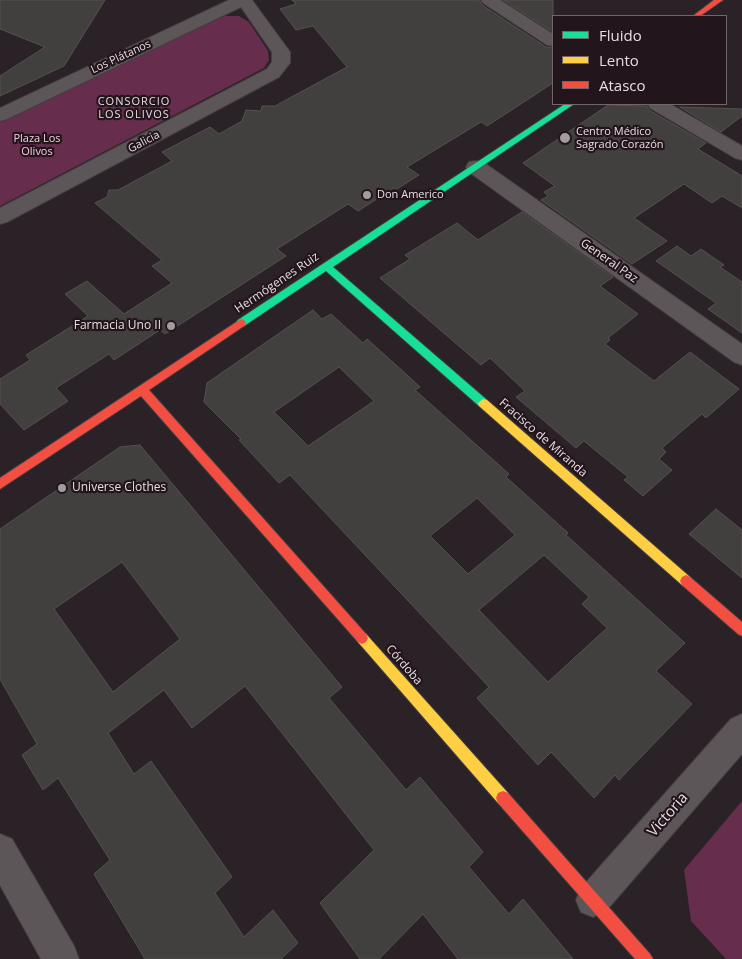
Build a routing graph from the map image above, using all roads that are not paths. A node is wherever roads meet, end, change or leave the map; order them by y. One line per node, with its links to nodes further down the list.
1 (243, 0): 8 (street, Los Plátanos); 11 (street, Galicia)
2 (489, 0): 5 (street)
3 (719, 0): 4 (street)
4 (697, 15)
5 (552, 40)
6 (569, 105): 10 (street, Hermógenes Ruiz)
7 (659, 105): 9 (street)
8 (0, 115)
9 (742, 153)
10 (476, 167): 12 (street, Hermógenes Ruiz); 13 (street, General Paz)
11 (0, 218)
12 (326, 266): 14 (street, Hermógenes Ruiz); 16 (street, Fracisco de Miranda)
13 (742, 356)
14 (142, 390): 15 (street, Hermógenes Ruiz); 19 (street, Córdoba)
15 (0, 484)
16 (742, 630)
17 (742, 730): 19 (street, Victoria)
18 (0, 851): 20 (street)
19 (593, 900): 21 (street, Córdoba)
20 (60, 959)
21 (645, 959)

